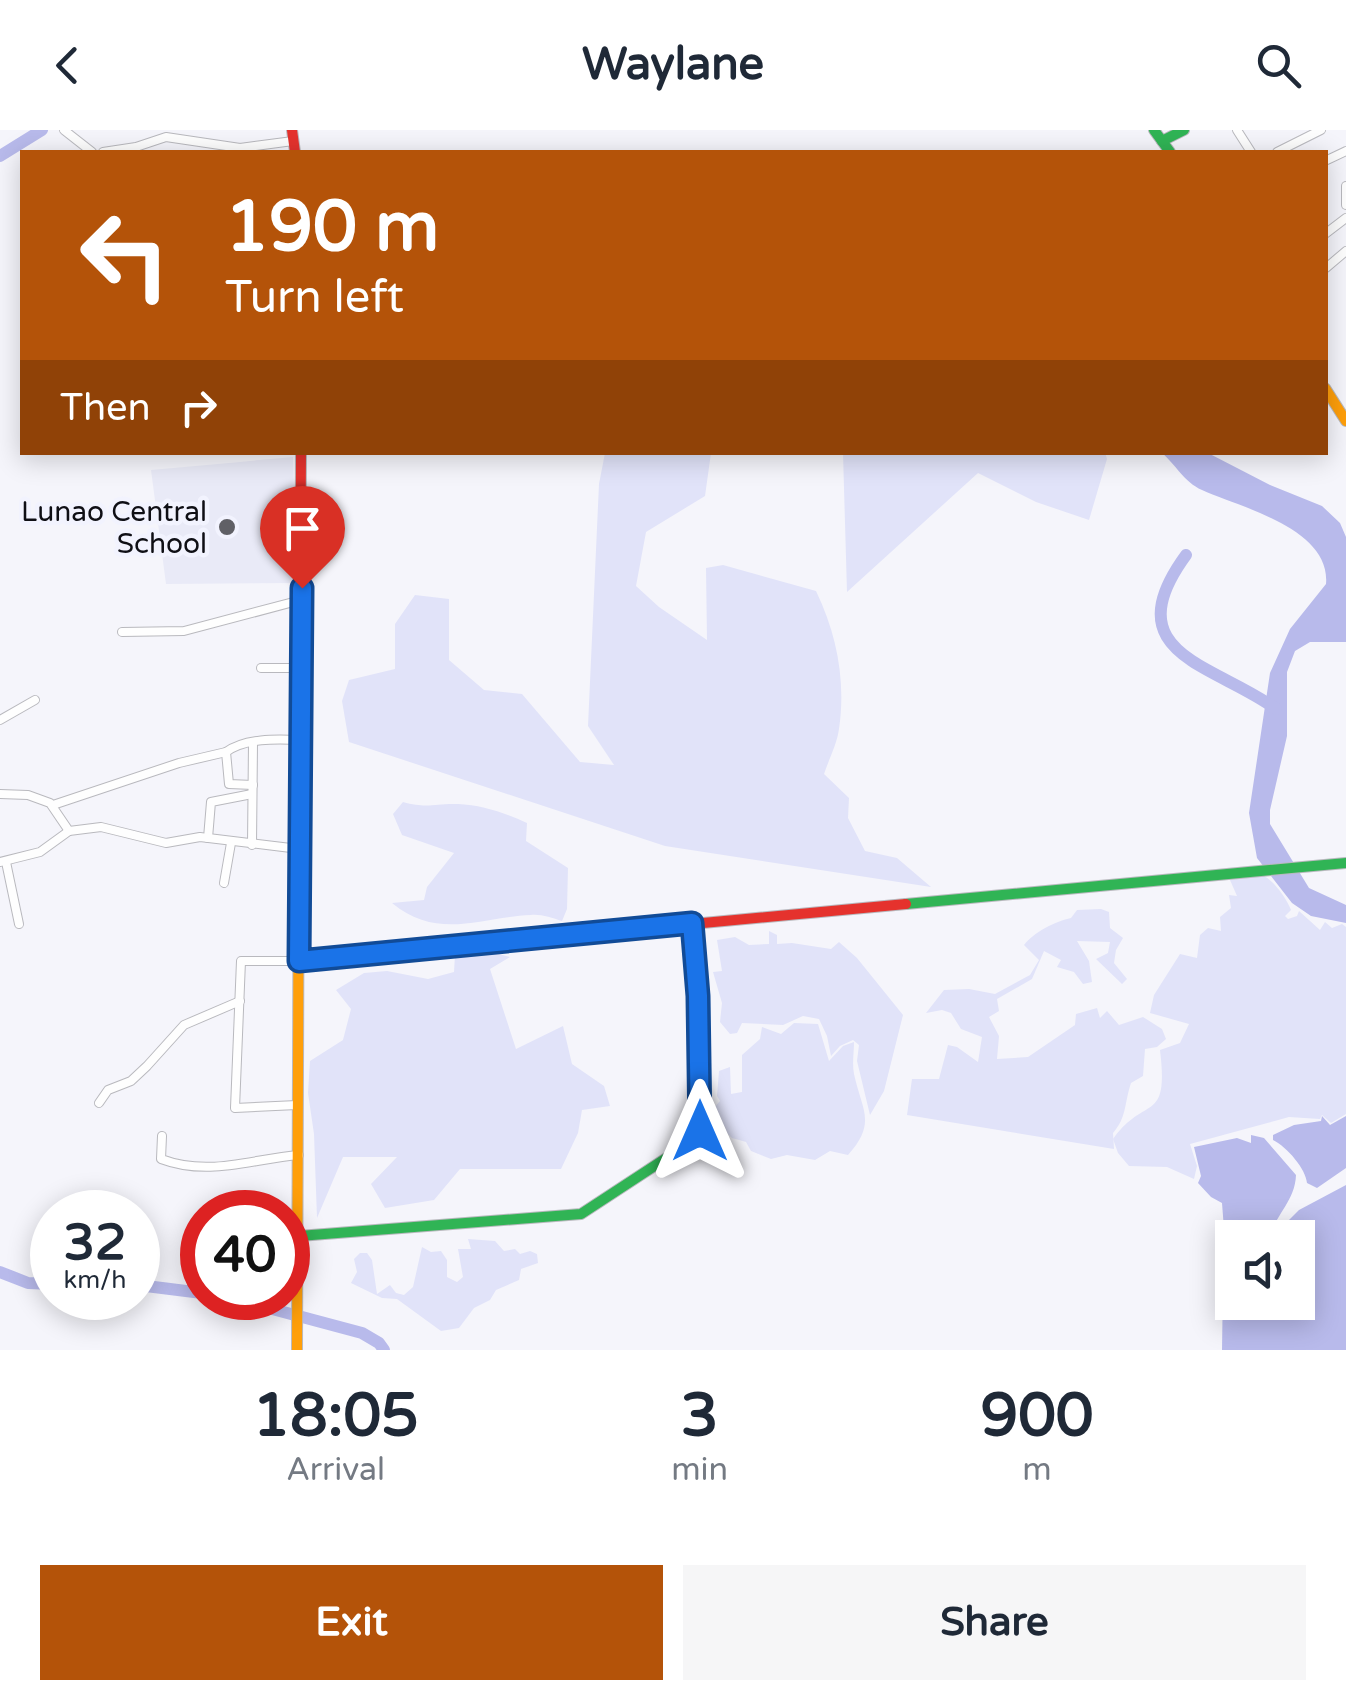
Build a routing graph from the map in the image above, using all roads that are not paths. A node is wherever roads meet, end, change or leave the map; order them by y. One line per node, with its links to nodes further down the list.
1 (64, 130): 9 (street)
2 (1154, 130): 8 (main road)
3 (1184, 130): 8 (main road)
4 (1254, 130): 6 (street)
5 (1322, 130): 12 (street)
6 (1239, 133)
7 (294, 141): 10 (street)
8 (1162, 141): 11 (main road)
9 (89, 150)
10 (116, 150)
11 (1169, 150)
12 (1282, 150)
13 (1346, 186): 14 (street)
14 (1346, 205)
15 (1346, 218): 16 (street)
16 (1328, 232)
17 (1328, 393): 18 (main road)
18 (1346, 421)
19 (300, 455): 20 (main road)
20 (302, 600): 21 (street); 23 (main road)
21 (122, 632)
22 (262, 668): 23 (street)
23 (301, 668): 26 (main road)
24 (35, 700): 25 (street)
25 (0, 720)
26 (299, 740): 27 (street); 36 (main road)
27 (253, 743): 28 (street); 29 (street)
28 (226, 752): 29 (street); 31 (street)
29 (252, 790): 33 (street); 35 (street)
30 (0, 794): 31 (street)
31 (53, 805): 32 (street)
32 (69, 830): 33 (street); 37 (street)
33 (208, 838): 34 (street)
34 (230, 842): 35 (street); 39 (street)
35 (252, 846): 36 (street)
36 (299, 849): 42 (main road)
37 (3, 862): 41 (street)
38 (1346, 863): 40 (main road)
39 (224, 882)
40 (692, 923): 42 (main road); 49 (main road)
41 (19, 924)
42 (299, 961): 43 (street); 45 (main road)
43 (240, 1000): 44 (street); 45 (street)
44 (99, 1103)
45 (300, 1104): 47 (main road)
46 (162, 1136): 47 (street)
47 (300, 1154): 48 (main road)
48 (300, 1190)
49 (310, 1235)
50 (299, 1320): 51 (main road)
51 (298, 1350)

